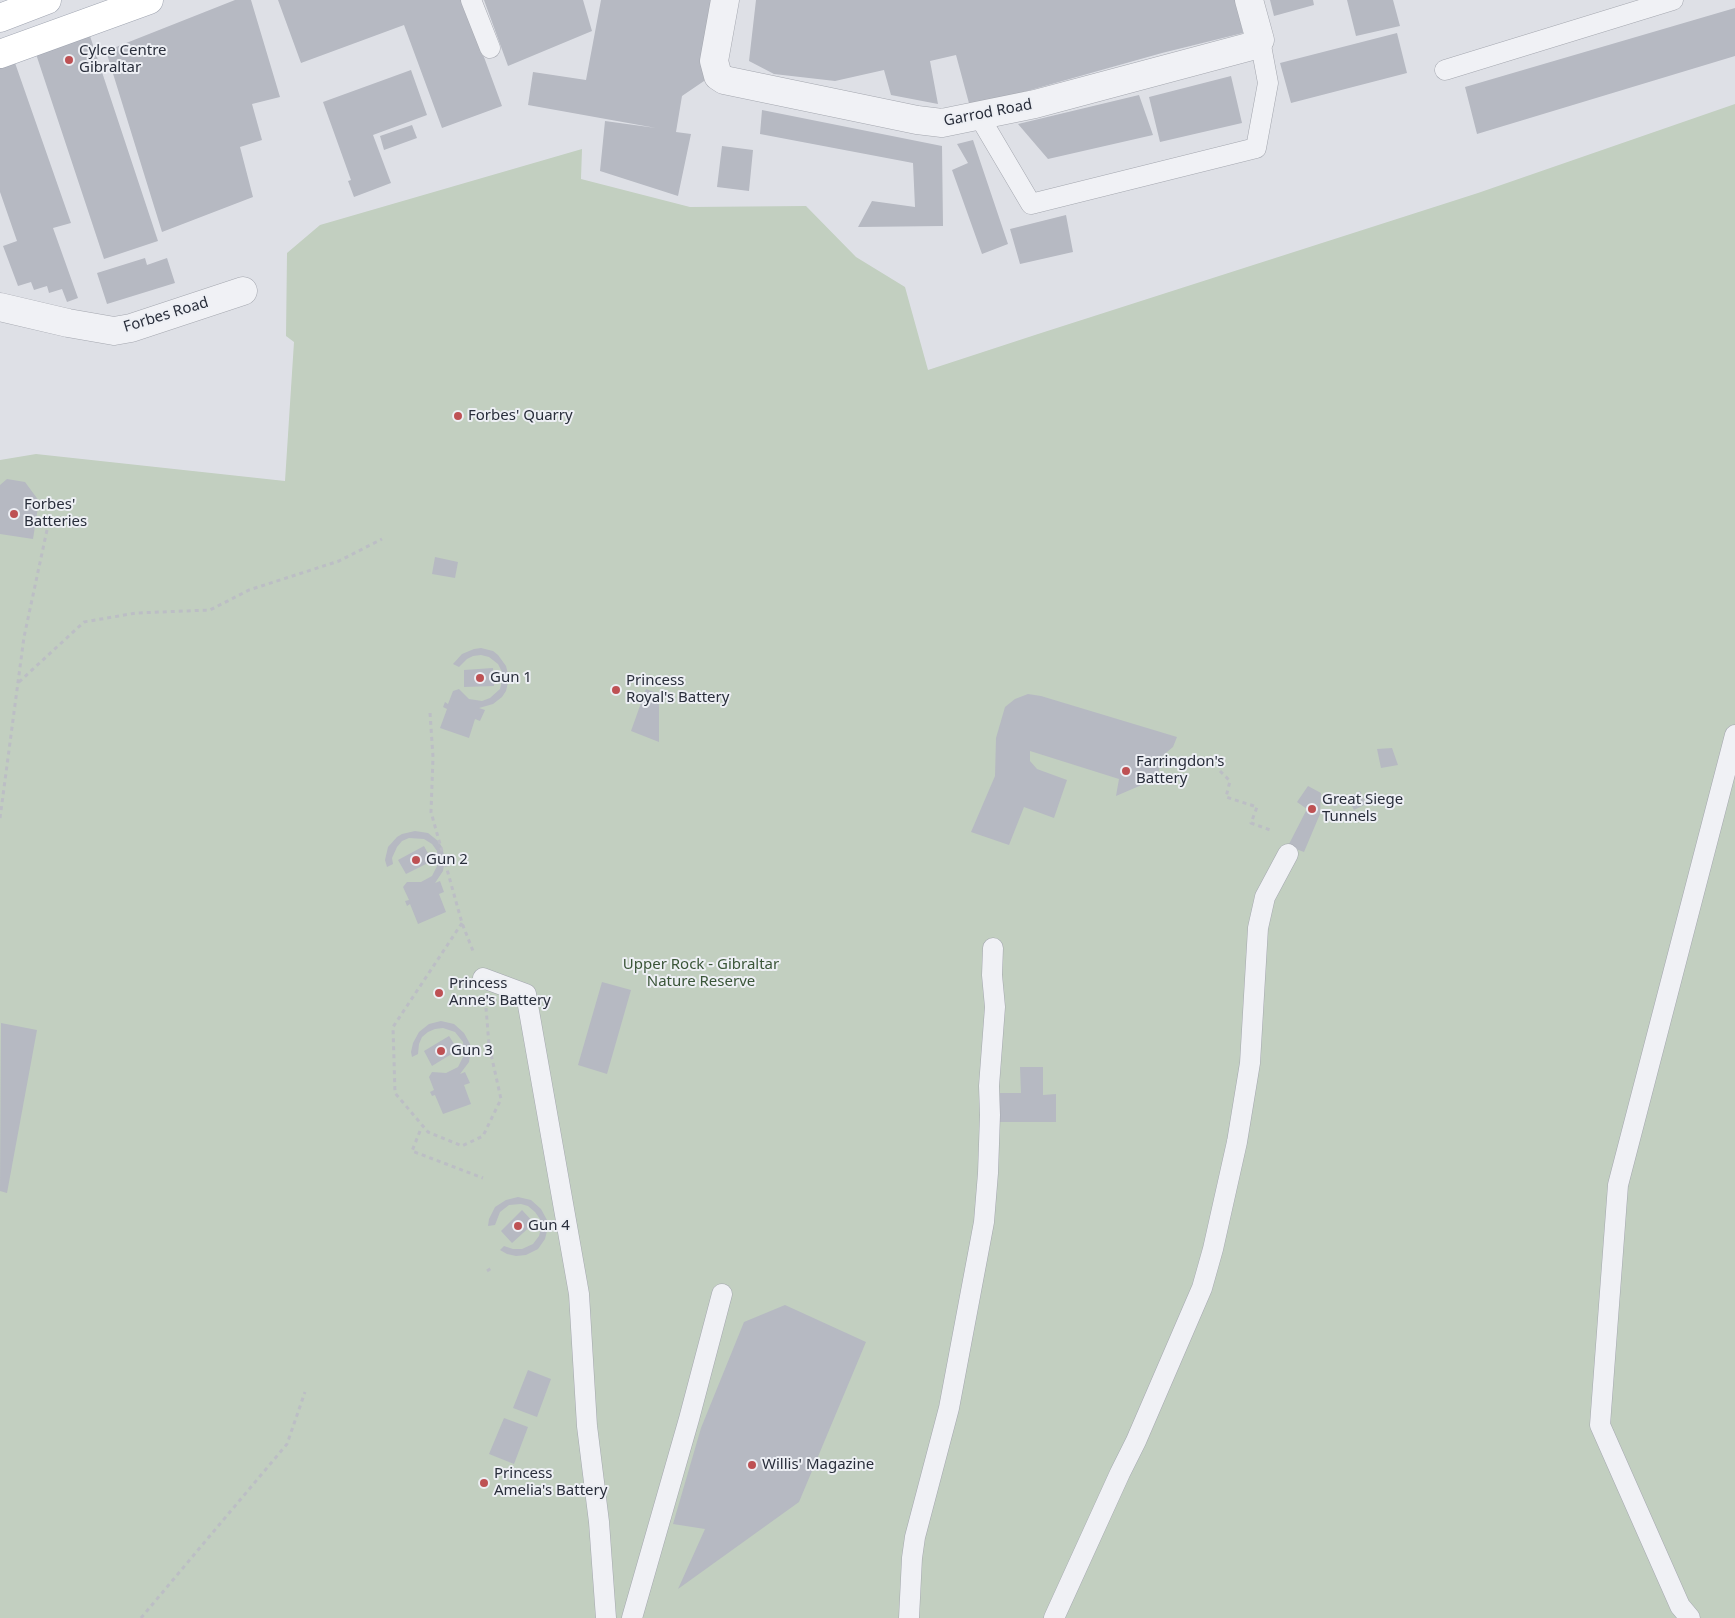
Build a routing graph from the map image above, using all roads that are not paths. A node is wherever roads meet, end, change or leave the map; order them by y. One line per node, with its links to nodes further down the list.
1 (48, 0): 7 (main road)
2 (149, 0): 10 (main road)
3 (471, 0): 9 (lane)
4 (725, 0): 12 (street, Garrod Road)
5 (1249, 0): 8 (street)
6 (1673, 0): 11 (lane)
7 (0, 18)
8 (1260, 40): 12 (street, Garrod Road); 12 (lane)
9 (490, 48)
10 (0, 54)
11 (1445, 70)
12 (978, 116)
13 (243, 291): 14 (street, Forbes Road)
14 (0, 307)
15 (1735, 735): 24 (lane)
16 (1288, 854): 23 (lane)
17 (993, 948): 22 (lane)
18 (483, 978): 20 (lane)
19 (722, 1294): 21 (lane)
20 (606, 1618)
21 (632, 1618)
22 (909, 1618)
23 (1054, 1618)
24 (1690, 1618)

